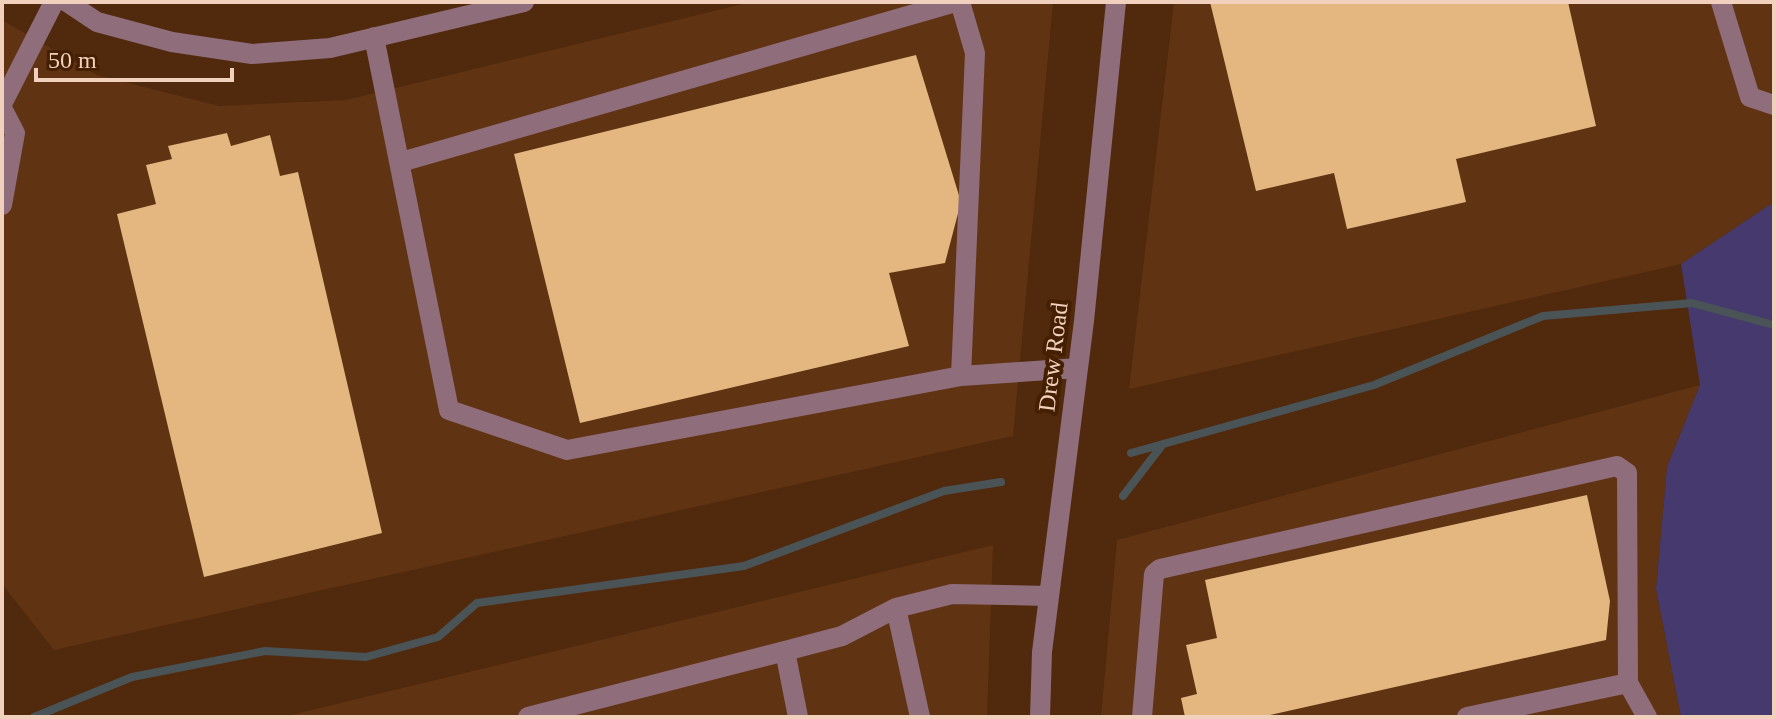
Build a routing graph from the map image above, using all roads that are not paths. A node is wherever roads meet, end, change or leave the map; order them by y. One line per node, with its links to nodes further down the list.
1 (54, 2): 9 (street)
2 (67, 2): 7 (street)
3 (524, 2): 7 (street)
4 (958, 2): 10 (street); 13 (street)
5 (1116, 2): 12 (street, Drew Road)
6 (1721, 2): 8 (street)
7 (374, 37): 10 (street)
8 (1774, 105)
9 (2, 106): 11 (street)
10 (401, 162): 13 (street)
11 (2, 205)
12 (1078, 368): 13 (street); 14 (street, Drew Road)
13 (961, 376)
14 (1049, 596): 15 (street); 21 (street, Drew Road)
15 (896, 608): 16 (street); 20 (street)
16 (785, 651): 18 (street); 19 (street)
17 (1628, 683): 22 (street); 23 (street); 24 (street)
18 (528, 717)
19 (798, 717)
20 (920, 717)
21 (1040, 717)
22 (1142, 717)
23 (1467, 717)
24 (1647, 717)

